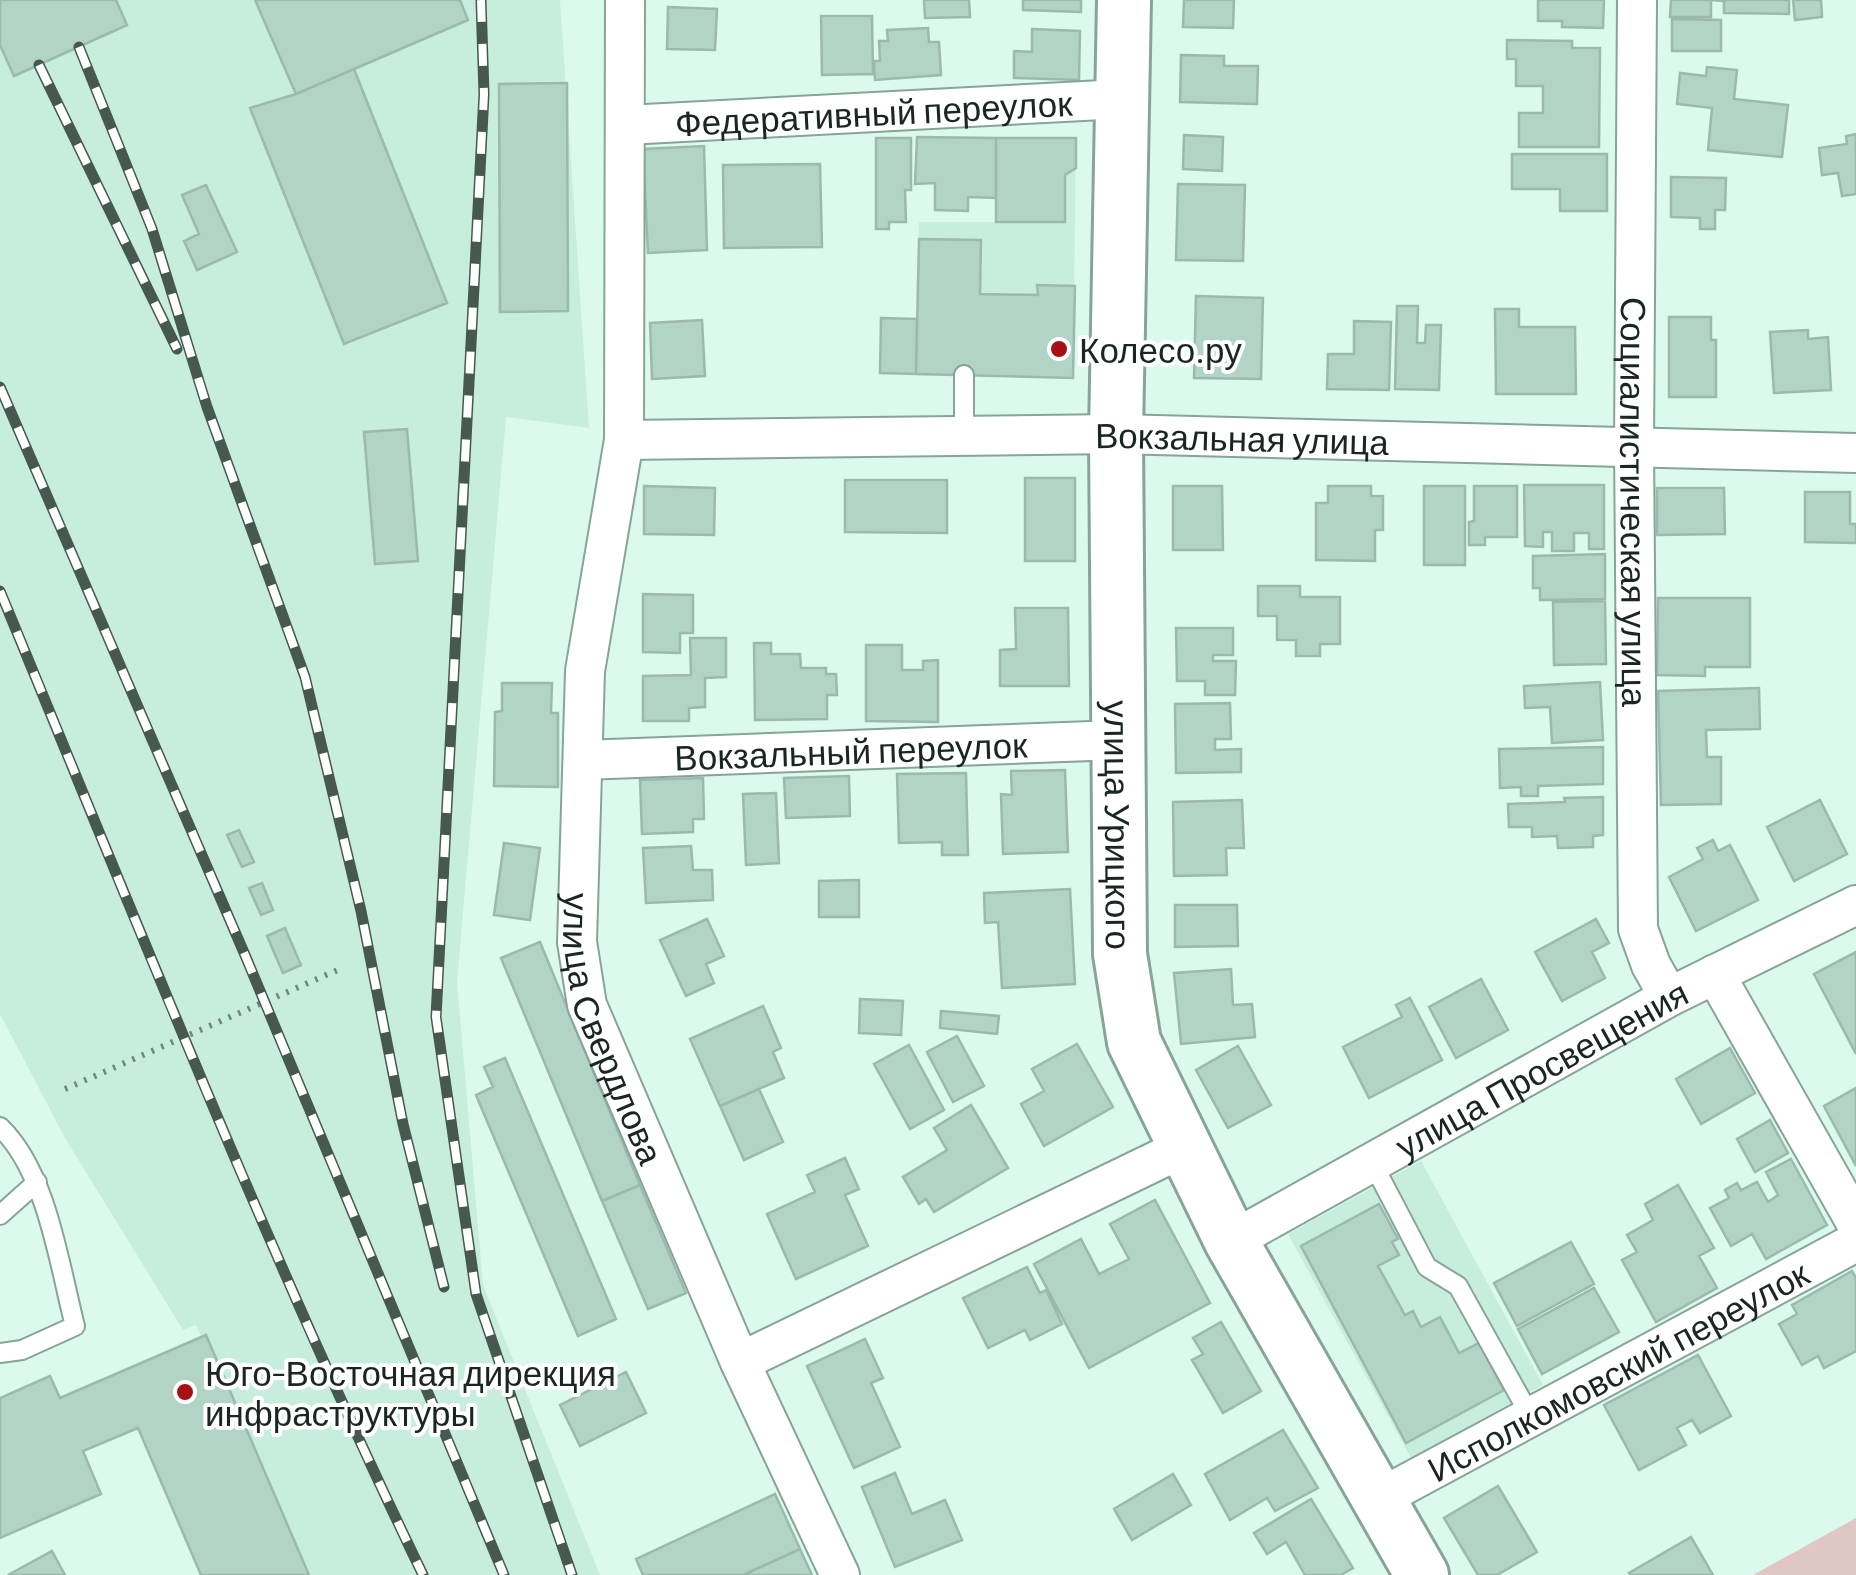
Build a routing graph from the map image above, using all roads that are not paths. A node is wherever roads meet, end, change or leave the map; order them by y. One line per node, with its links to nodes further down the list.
1 (624, 0): 5 (street, улица Свердлова)
2 (1124, 0): 4 (main road, улица Урицкого)
3 (1638, 0): 10 (street, Социалистическая улица)
4 (1122, 100): 5 (street, Федеративный переулок); 7 (main road, улица Урицкого)
5 (626, 126): 9 (street, улица Свердлова)
6 (964, 375): 8 (lane)
7 (1116, 434): 8 (street, Вокзальная улица); 10 (street, Вокзальная улица); 12 (main road, улица Урицкого)
8 (964, 438): 9 (street, Вокзальная улица)
9 (624, 440): 13 (street, улица Свердлова)
10 (1634, 446): 11 (street, Вокзальная улица); 16 (street, Социалистическая улица)
11 (1856, 452)
12 (1120, 740): 13 (street, Вокзальный переулок); 18 (main road, улица Урицкого)
13 (583, 760): 26 (street, улица Свердлова)
14 (1856, 905): 15 (street, улица Просвещения)
15 (1714, 974): 16 (street, улица Просвещения); 22 (street)
16 (1670, 997): 19 (street, улица Просвещения)
17 (0, 1127): 20 (lane)
18 (1183, 1148): 23 (main road, улица Урицкого); 26 (street)
19 (1372, 1162): 23 (street, улица Просвещения); 27 (lane)
20 (37, 1182): 21 (lane); 25 (lane)
21 (0, 1216)
22 (1856, 1223)
23 (1230, 1241): 28 (main road, улица Урицкого)
24 (1856, 1242): 27 (street, Исполкомовский переулок)
25 (0, 1354)
26 (740, 1362): 29 (street, улица Свердлова)
27 (1530, 1417): 28 (street, Исполкомовский переулок)
28 (1378, 1499): 30 (main road, улица Урицкого)
29 (840, 1575)
30 (1422, 1575)

